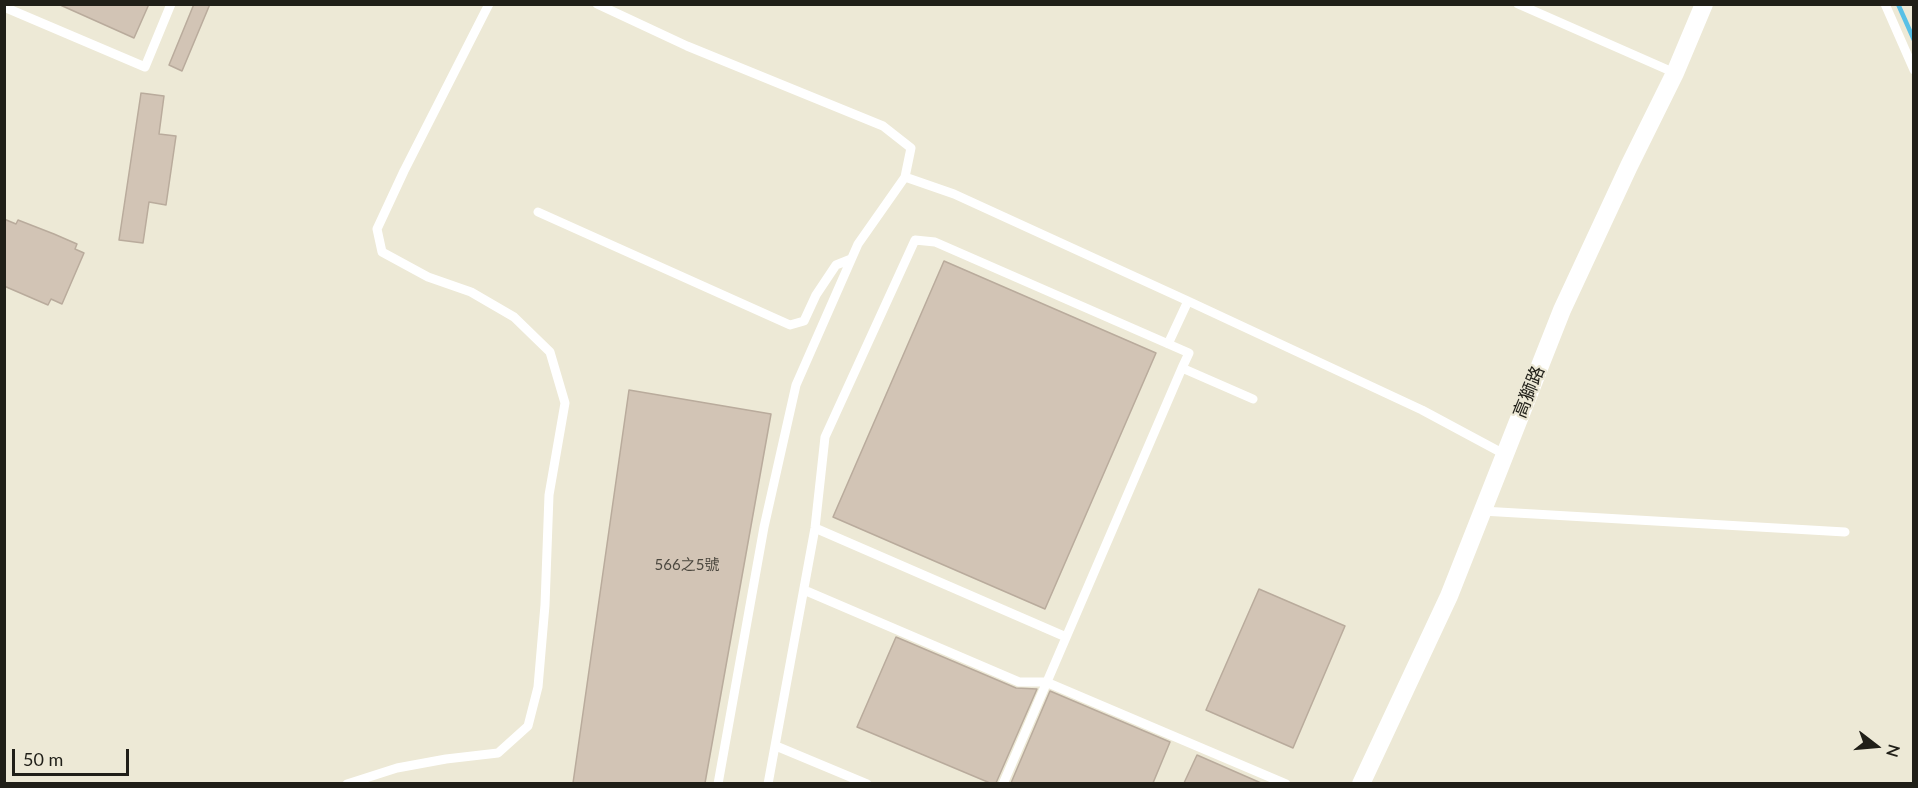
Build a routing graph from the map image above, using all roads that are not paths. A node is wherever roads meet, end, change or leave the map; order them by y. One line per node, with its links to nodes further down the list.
1 (171, 4): 7 (lane)
2 (489, 4): 25 (lane)
3 (597, 4): 10 (lane)
4 (1518, 4): 9 (lane)
5 (1704, 4): 9 (street, 高獅路)
6 (1885, 4): 8 (lane)
7 (4, 7)
8 (1914, 70)
9 (1675, 73): 17 (street, 高獅路)
10 (905, 177): 12 (lane); 13 (lane)
11 (538, 212): 12 (lane)
12 (851, 259): 26 (lane)
13 (1188, 301): 14 (lane); 17 (lane)
14 (1168, 344): 15 (lane); 19 (lane)
15 (1182, 368): 16 (lane); 22 (lane)
16 (1253, 399)
17 (1504, 454): 18 (street, 高獅路)
18 (1482, 511): 20 (lane); 31 (street, 高獅路)
19 (815, 528): 21 (lane); 22 (lane)
20 (1845, 532)
21 (804, 590): 23 (lane); 24 (lane)
22 (1066, 637): 23 (lane)
23 (1046, 682): 29 (lane); 30 (lane)
24 (776, 746): 27 (lane); 28 (lane)
25 (347, 783)
26 (718, 783)
27 (768, 783)
28 (867, 783)
29 (1003, 783)
30 (1286, 783)
31 (1361, 783)

